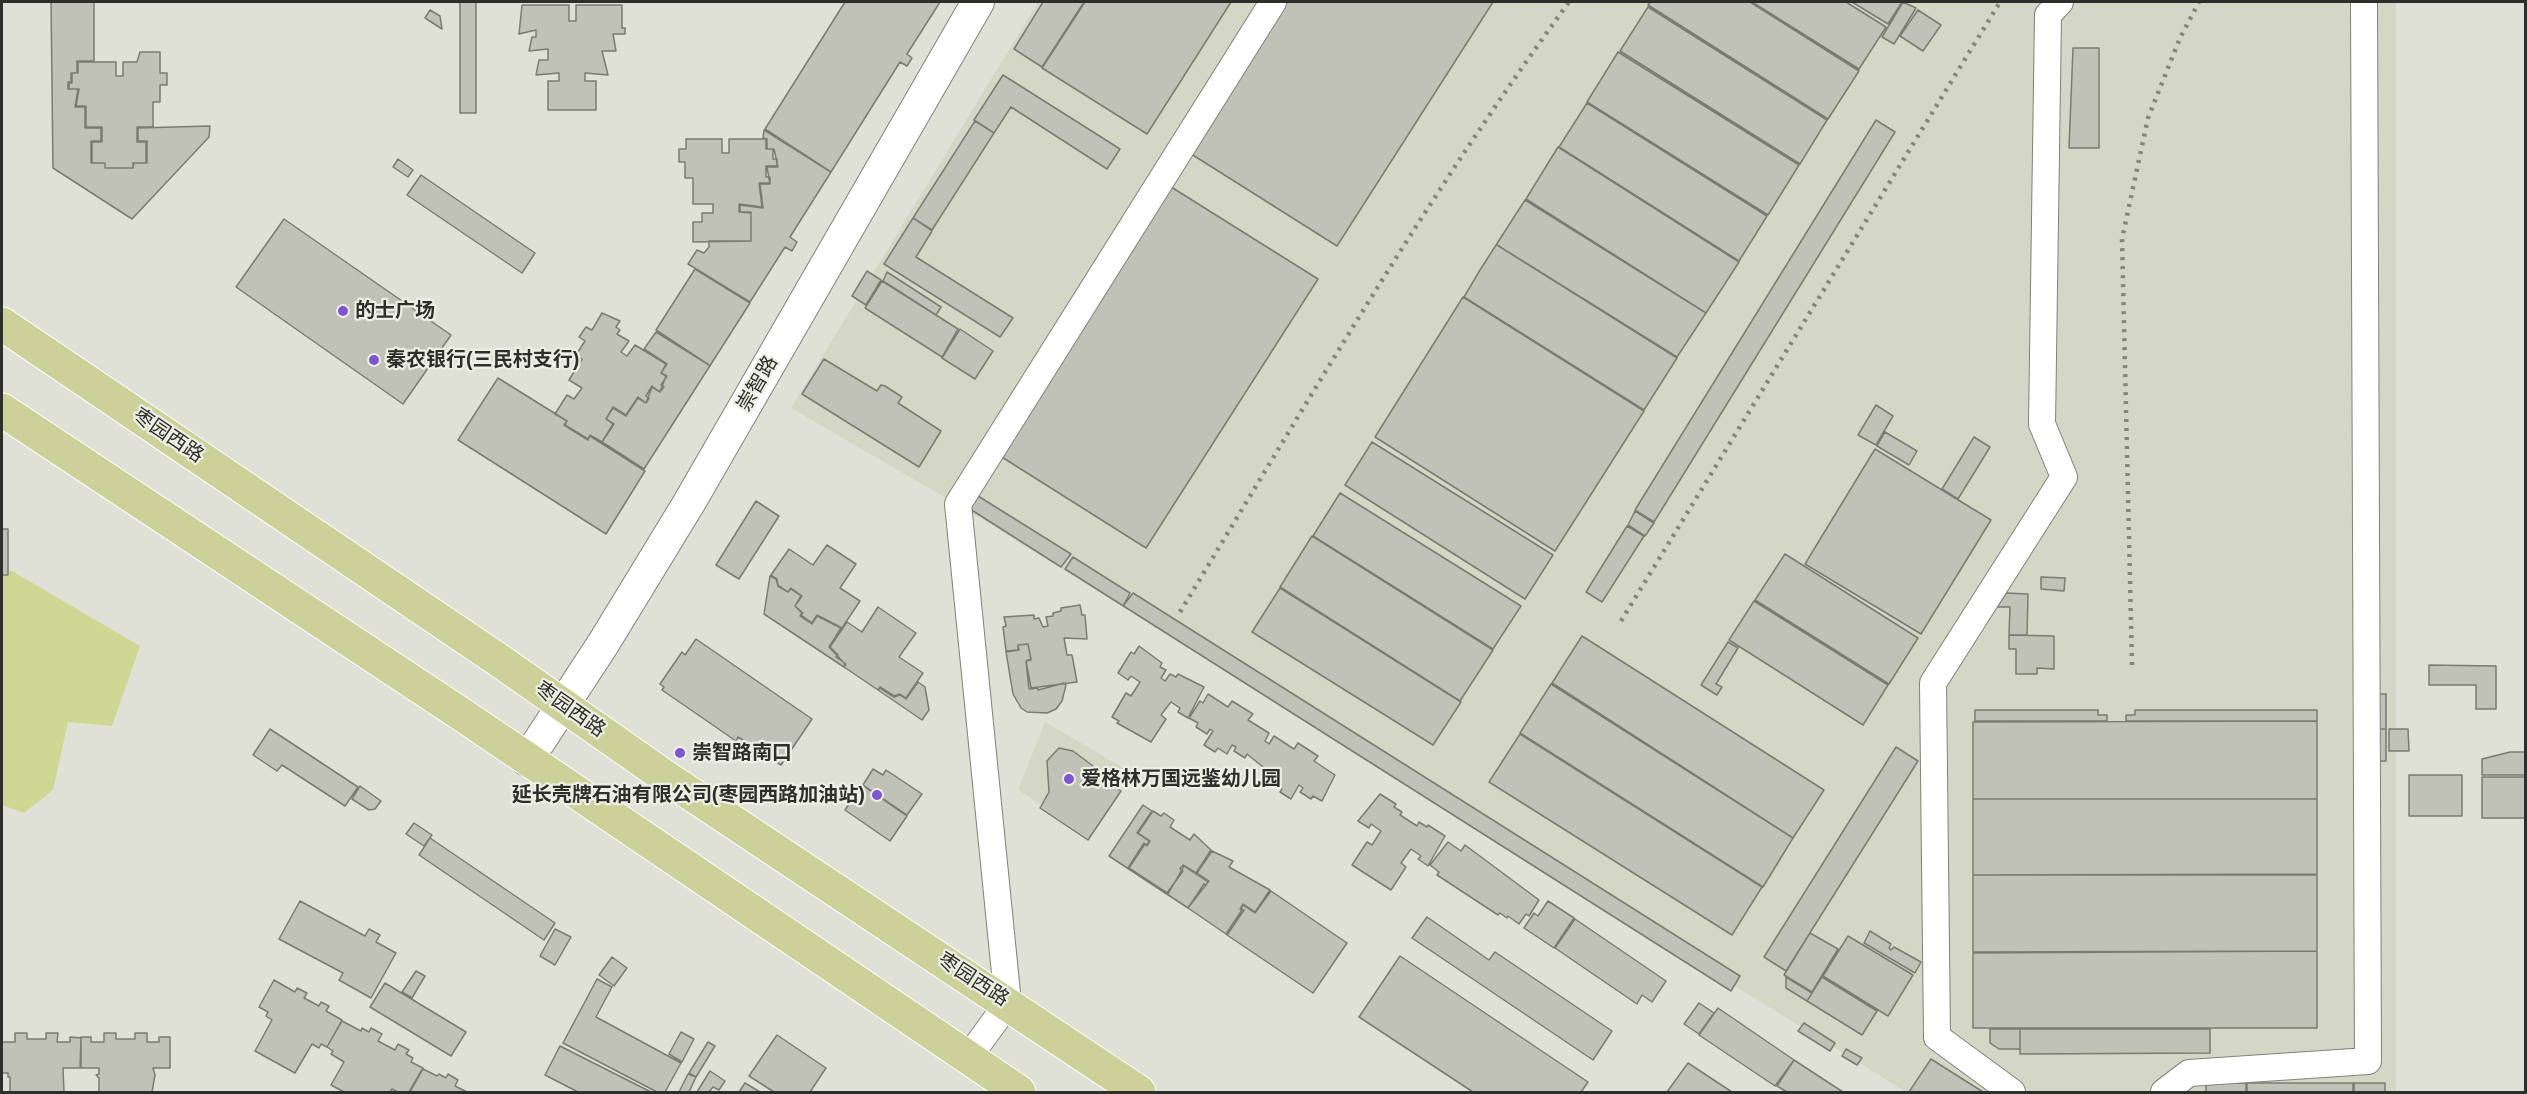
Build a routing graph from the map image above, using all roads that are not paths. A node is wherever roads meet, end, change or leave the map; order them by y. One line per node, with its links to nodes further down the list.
1 (978, 2): 7 (street, 崇智路)
2 (1273, 2): 9 (street)
3 (2060, 2): 13 (street)
4 (2364, 2): 14 (street)
5 (2, 324): 7 (main road, 枣园西路)
6 (2, 410): 8 (main road)
7 (564, 706): 8 (street, 崇智路); 9 (main road, 枣园西路)
8 (526, 760): 10 (main road)
9 (1008, 1003): 10 (street); 12 (main road, 枣园西路)
10 (968, 1058): 11 (main road)
11 (1019, 1092)
12 (1139, 1092)
13 (2012, 1092)
14 (2164, 1092)

